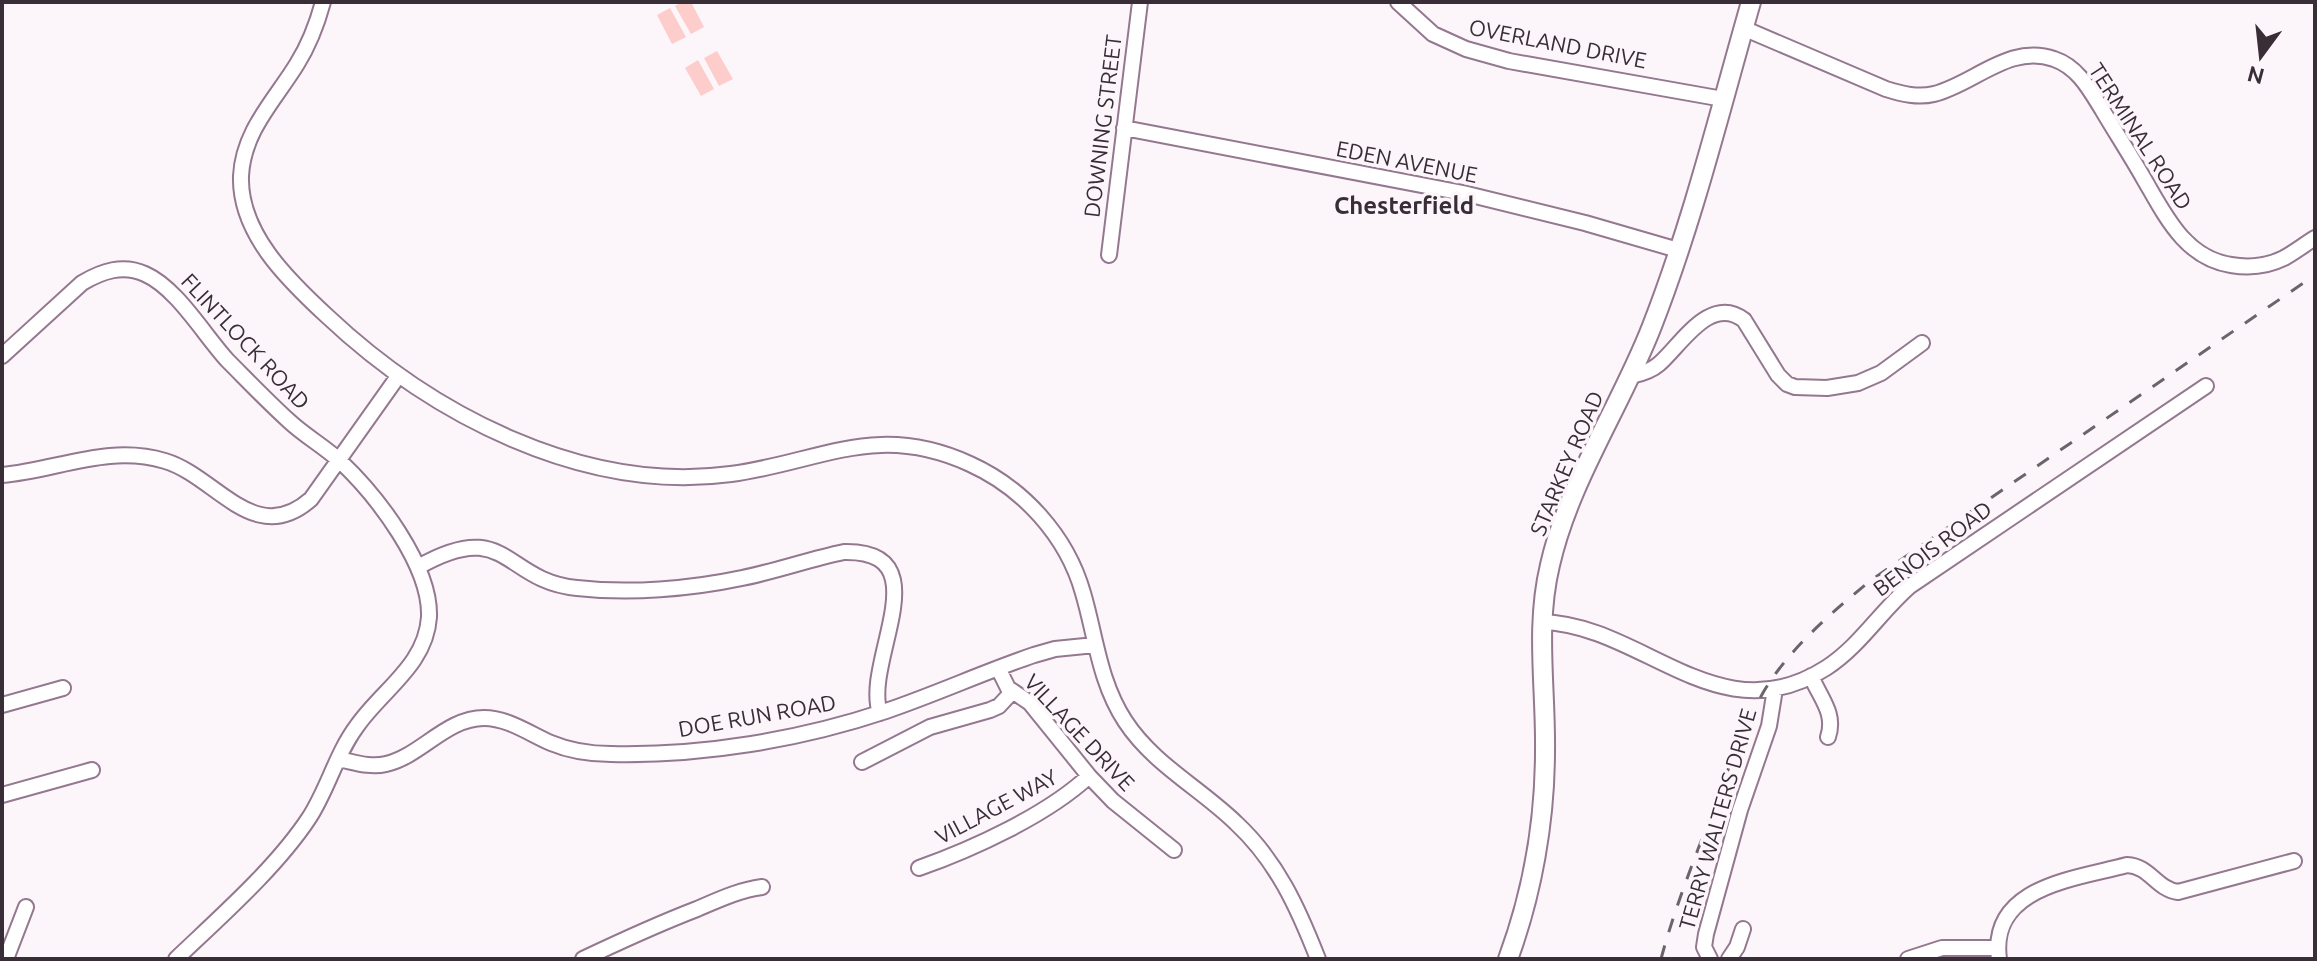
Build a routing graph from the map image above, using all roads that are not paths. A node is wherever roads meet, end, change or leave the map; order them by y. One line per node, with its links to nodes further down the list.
1 (323, 2): 13 (street)
2 (1140, 2): 7 (street, DOWNING STREET)
3 (1398, 2): 6 (street, OVERLAND DRIVE)
4 (1751, 2): 5 (main road, STARKEY ROAD)
5 (1743, 28): 6 (main road, STARKEY ROAD); 8 (street, TERMINAL ROAD)
6 (1723, 99): 9 (main road, STARKEY ROAD)
7 (1124, 128): 9 (street, EDEN AVENUE); 10 (street, DOWNING STREET)
8 (2315, 238)
9 (1678, 250): 14 (main road, STARKEY ROAD)
10 (1109, 255)
11 (1922, 343): 14 (street)
12 (2, 356): 16 (street, FLINTLOCK ROAD)
13 (399, 375): 16 (street); 20 (street)
14 (1631, 376): 19 (main road, STARKEY ROAD)
15 (2206, 386): 22 (street, BENOIS ROAD)
16 (339, 460): 17 (street); 18 (street, FLINTLOCK ROAD)
17 (2, 475)
18 (418, 567): 27 (street); 29 (street, FLINTLOCK ROAD)
19 (1541, 622): 24 (street, BENOIS ROAD); 45 (main road, STARKEY ROAD)
20 (1095, 645): 21 (street, DOE RUN ROAD); 44 (street)
21 (998, 668): 25 (street, VILLAGE DRIVE); 27 (street, DOE RUN ROAD)
22 (1811, 676): 24 (street, BENOIS ROAD); 28 (street)
23 (63, 688): 26 (street)
24 (1775, 689): 46 (street, TERRY WALTERS DRIVE)
25 (1012, 692): 30 (street); 32 (street, VILLAGE DRIVE)
26 (2, 705)
27 (880, 713): 29 (street, DOE RUN ROAD)
28 (1828, 737)
29 (338, 759): 42 (street, FLINTLOCK ROAD)
30 (862, 762)
31 (92, 770): 33 (street)
32 (1089, 776): 34 (street, VILLAGE DRIVE); 36 (street, VILLAGE WAY)
33 (2, 795)
34 (1174, 850)
35 (2294, 861): 40 (street)
36 (919, 868)
37 (762, 887): 43 (street)
38 (26, 907): 41 (street)
39 (1743, 929): 47 (street)
40 (1998, 953): 48 (street)
41 (6, 959)
42 (176, 959)
43 (583, 959)
44 (1318, 959)
45 (1508, 959)
46 (1710, 959)
47 (1729, 959)
48 (1908, 959)

